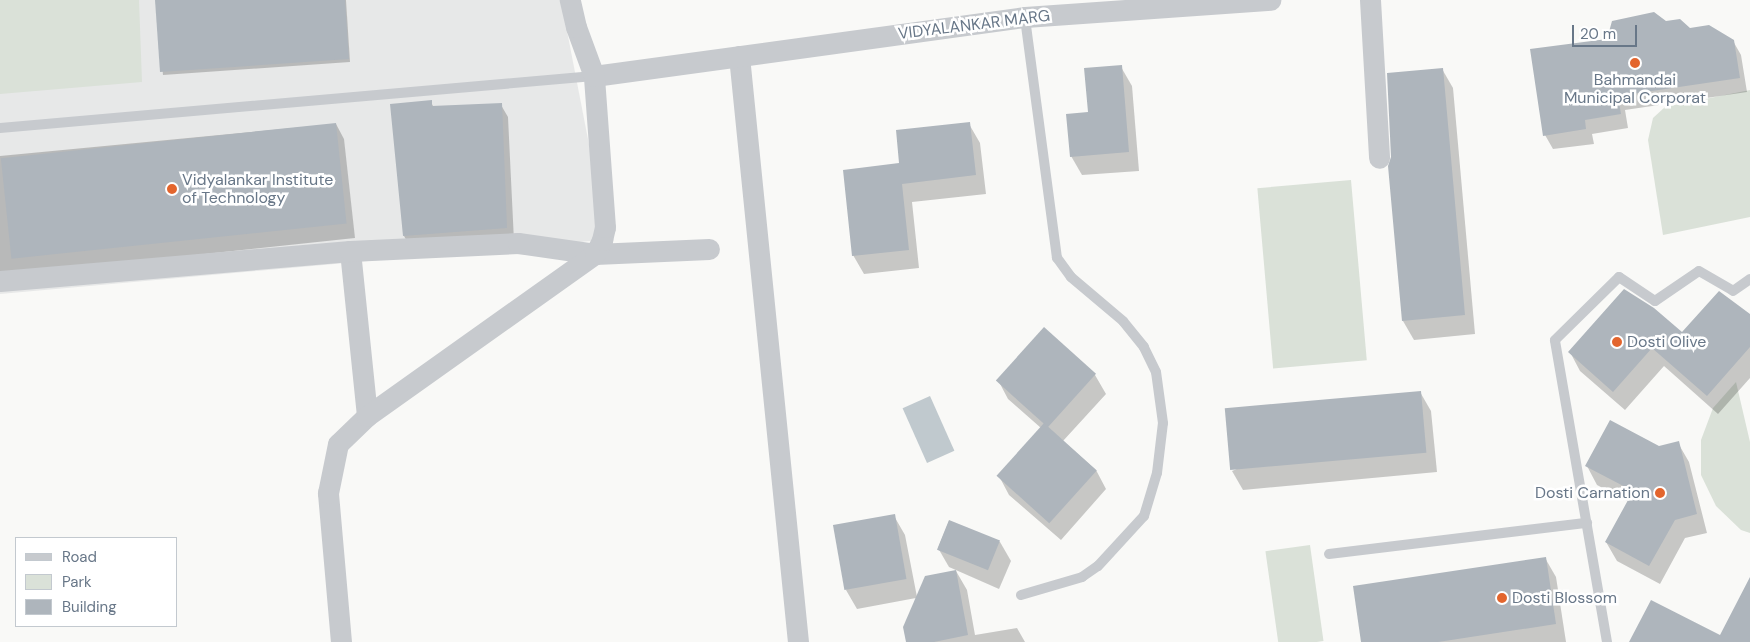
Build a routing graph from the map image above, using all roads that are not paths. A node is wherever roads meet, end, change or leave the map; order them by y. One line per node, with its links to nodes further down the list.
1 (570, 0): 6 (street)
2 (1270, 0): 4 (street, VIDYALANKAR MARG)
3 (1370, 0): 8 (street)
4 (1025, 16): 5 (street, VIDYALANKAR MARG); 17 (lane)
5 (740, 56): 6 (street, VIDYALANKAR MARG); 19 (street)
6 (594, 76): 7 (lane); 11 (street)
7 (0, 128)
8 (1379, 158)
9 (709, 249): 11 (street)
10 (350, 251): 11 (street); 13 (street); 14 (street)
11 (596, 254): 14 (street)
12 (1750, 279): 15 (lane)
13 (0, 281)
14 (367, 416): 18 (street)
15 (1587, 523): 16 (lane); 20 (lane)
16 (1329, 554)
17 (1021, 595)
18 (341, 642)
19 (798, 642)
20 (1607, 642)

